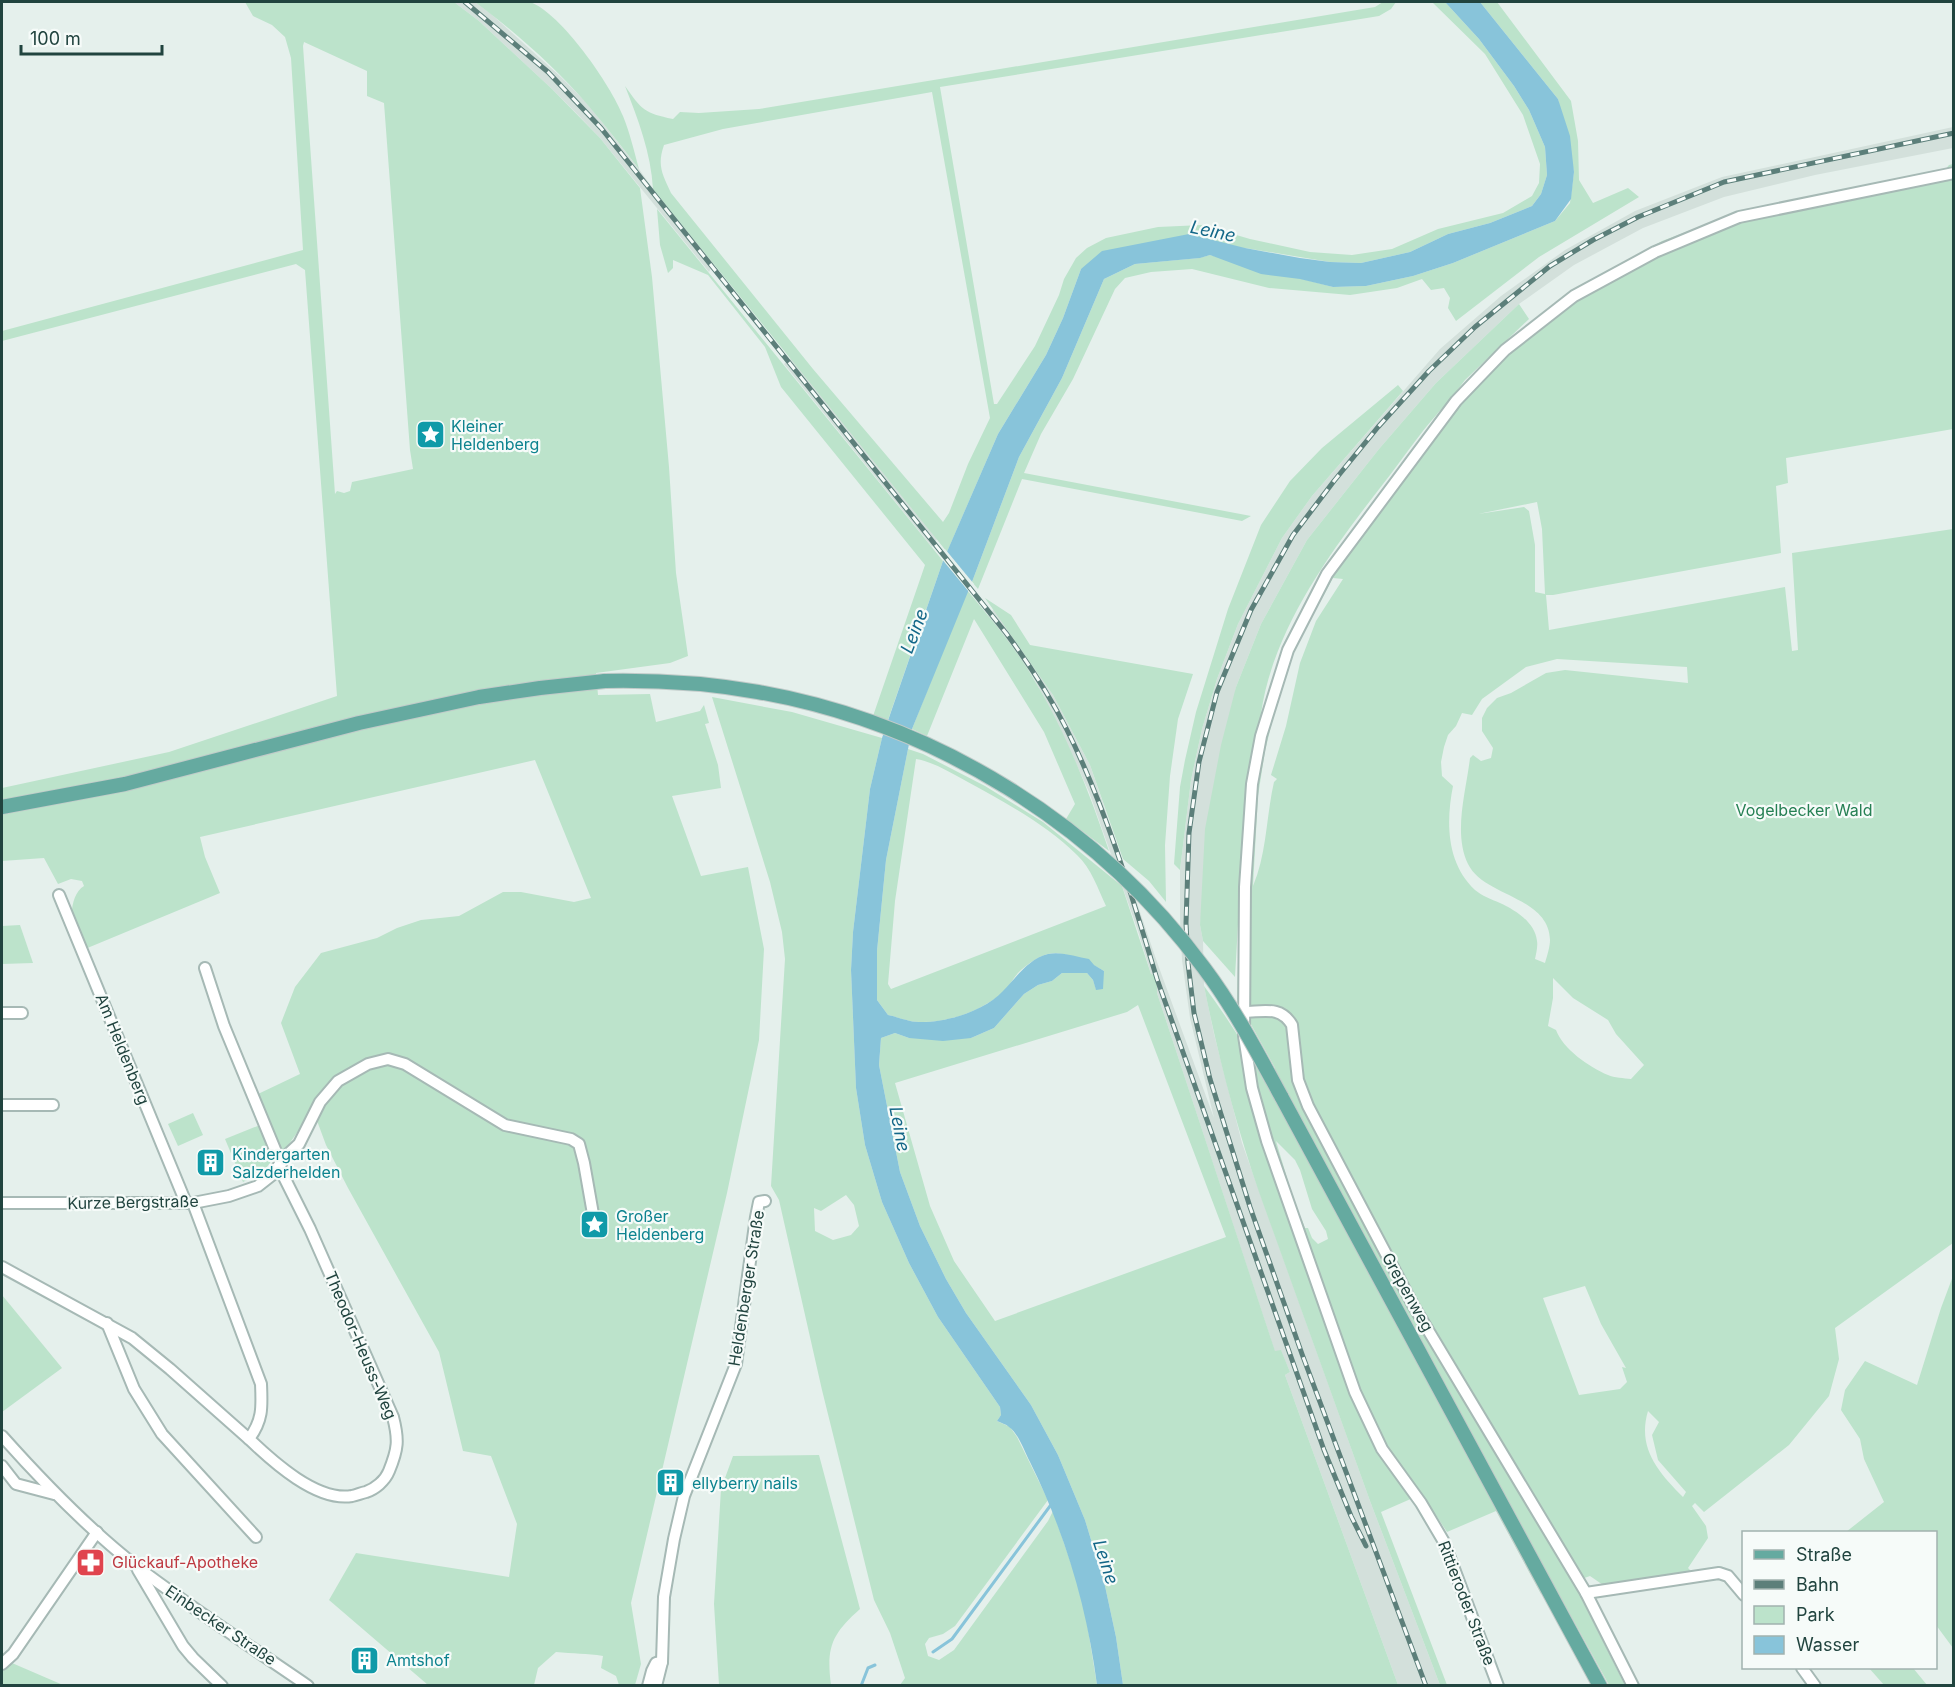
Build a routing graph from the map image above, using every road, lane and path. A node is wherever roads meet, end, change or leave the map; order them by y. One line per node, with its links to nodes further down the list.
1 (1953, 173): 5 (street, Rittieroder Straße)
2 (2, 807): 34 (main road, bridge)
3 (59, 895): 13 (street, Am Heldenberg)
4 (205, 968): 10 (street)
5 (1243, 1012): 24 (street, Grepenweg); 33 (street, Rittieroder Straße)
6 (2, 1013): 7 (street)
7 (22, 1013)
8 (2, 1105): 9 (street)
9 (53, 1105)
10 (280, 1166): 13 (street, Kurze Bergstraße); 14 (street, Kurze Bergstraße); 18 (street, Theodor-Heuss-Weg)
11 (765, 1201): 26 (street, Heldenberger Straße)
12 (2, 1203): 13 (street, Kurze Bergstraße)
13 (189, 1203): 18 (street)
14 (593, 1214)
15 (2, 1267): 16 (street, Theodor-Heuss-Weg)
16 (106, 1323): 18 (street, Theodor-Heuss-Weg); 22 (street)
17 (2, 1436): 20 (street, Einbecker Straße)
18 (249, 1439)
19 (2, 1466): 20 (street, Einbecker Straße)
20 (54, 1494): 21 (street, Einbecker Straße)
21 (97, 1532): 23 (street, Einbecker Straße); 27 (street)
22 (256, 1537)
23 (134, 1565): 29 (street, Einbecker Straße); 30 (street)
24 (1586, 1593): 25 (street); 35 (street, Grepenweg)
25 (1742, 1594)
26 (662, 1662): 31 (street, Heldenberger Straße); 32 (street)
27 (2, 1664)
28 (1803, 1669): 36 (street)
29 (305, 1685)
30 (222, 1686)
31 (648, 1686)
32 (656, 1686)
33 (1498, 1686)
34 (1600, 1686)
35 (1633, 1686)
36 (1815, 1686)

